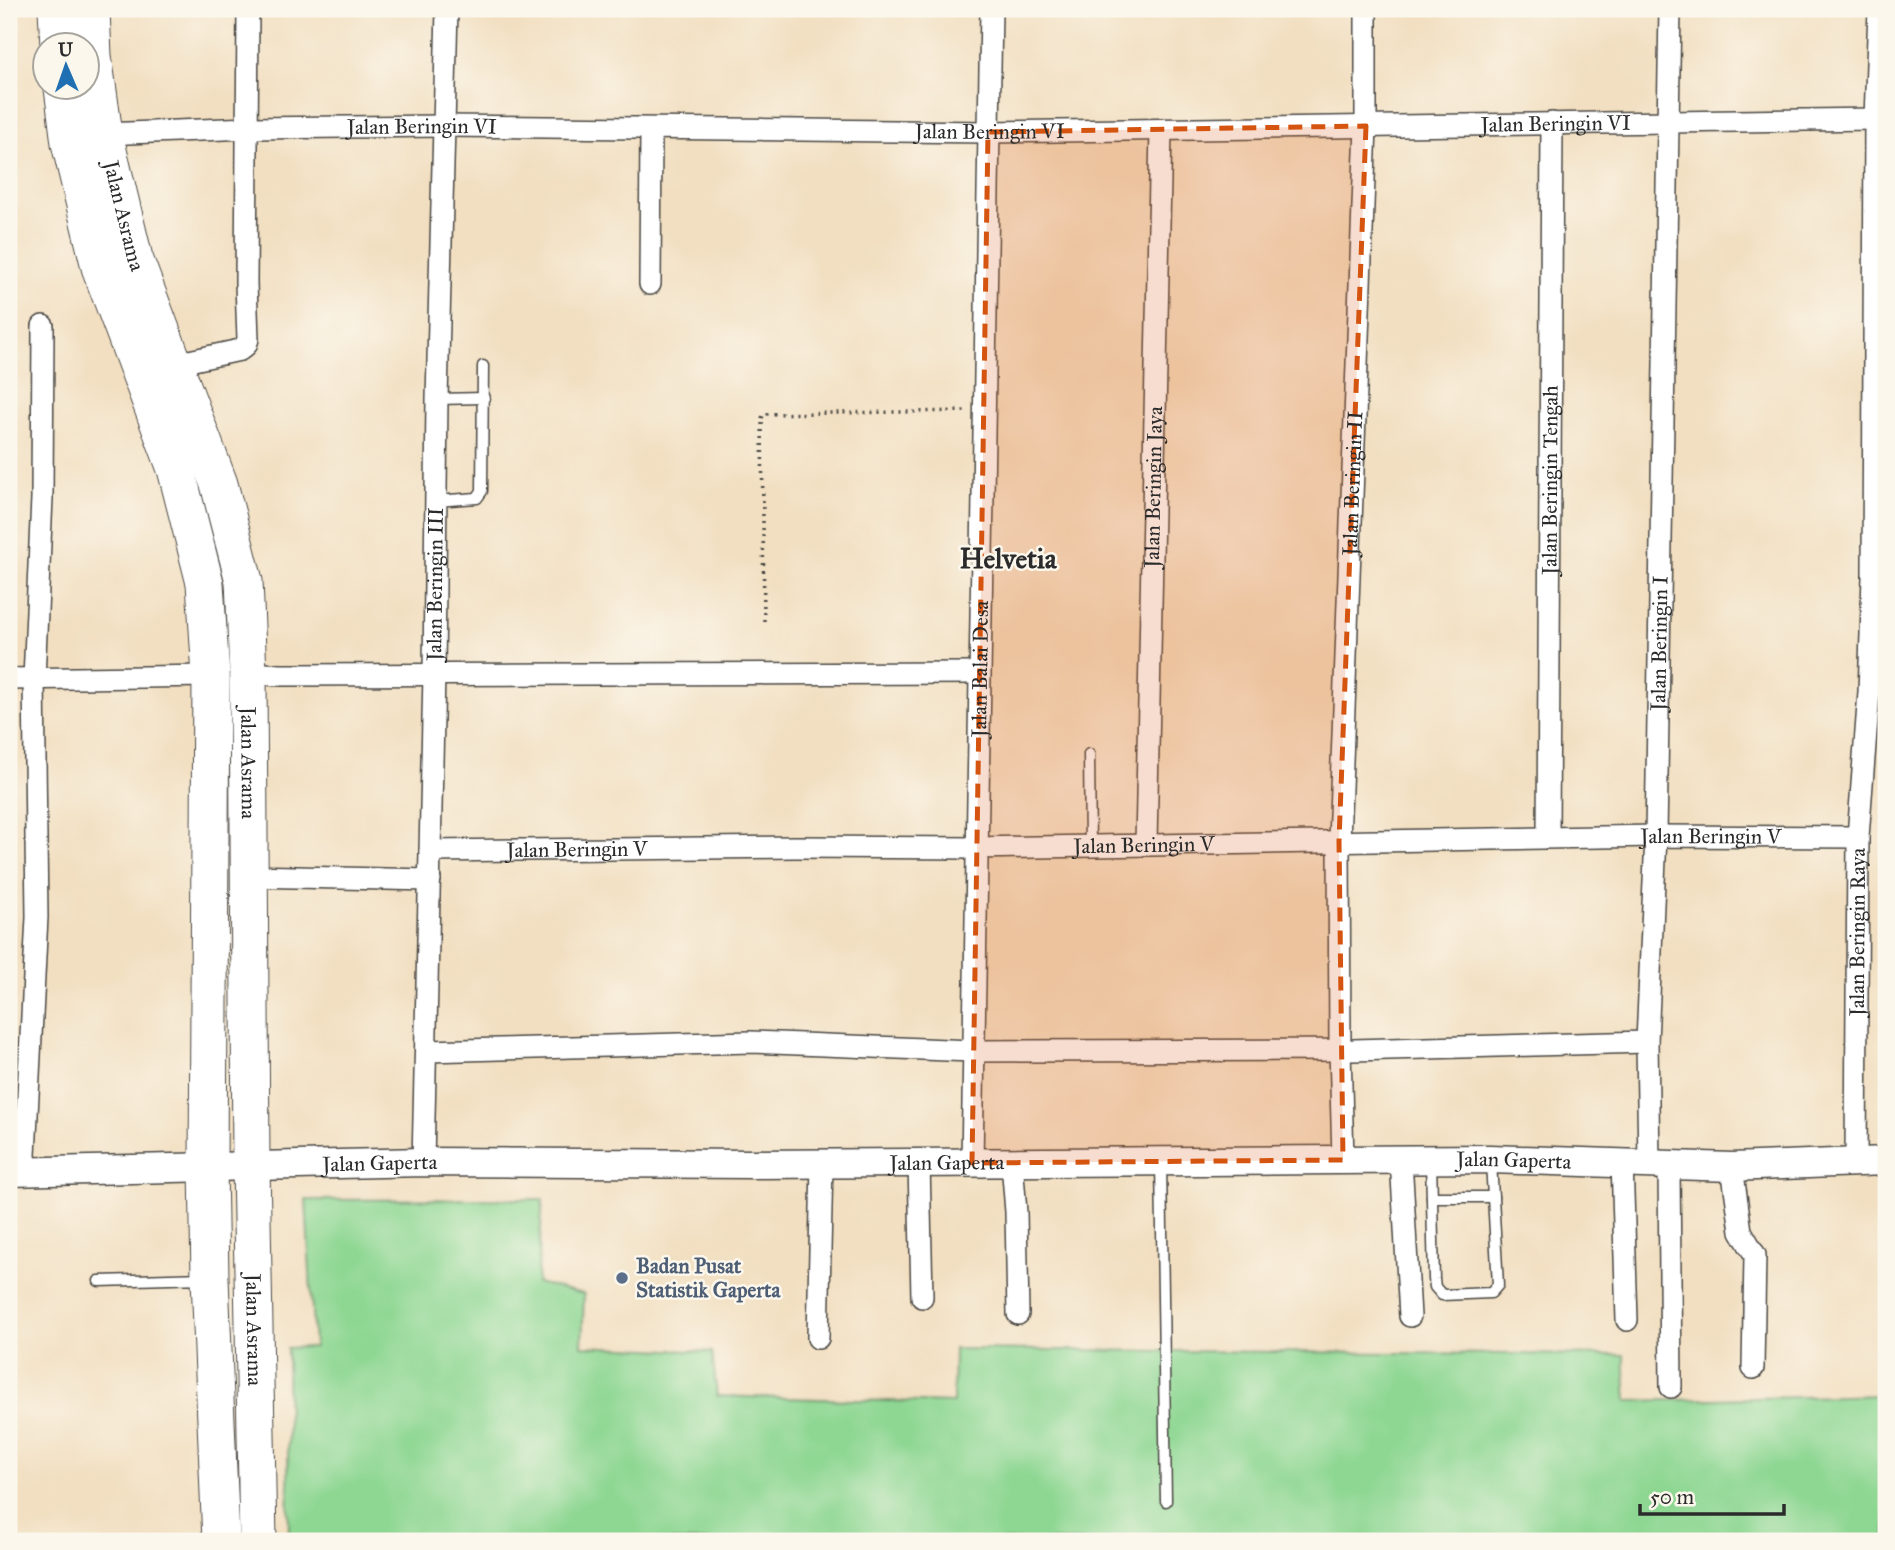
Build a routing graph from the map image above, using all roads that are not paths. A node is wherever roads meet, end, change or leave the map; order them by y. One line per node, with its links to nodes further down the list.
1 (57, 9): 9 (highway)
2 (91, 9): 20 (highway, Jalan Asrama)
3 (248, 9): 16 (street)
4 (447, 9): 14 (street, Jalan Beringin III)
5 (991, 9): 19 (street, Jalan Balai Desa)
6 (1366, 9): 15 (street, Jalan Beringin II)
7 (1670, 9): 13 (street, Jalan Beringin I)
8 (1879, 9): 11 (street, Jalan Beringin Raya)
9 (58, 32)
10 (65, 102): 34 (highway, Jalan Asrama)
11 (1875, 119): 13 (street, Jalan Beringin VI); 21 (street, Jalan Beringin Raya)
12 (1552, 123): 13 (street, Jalan Beringin VI); 15 (street, Jalan Beringin VI); 39 (street, Jalan Beringin Tengah)
13 (1669, 123): 38 (street, Jalan Beringin I)
14 (446, 126): 16 (street, Jalan Beringin VI); 17 (street, Jalan Beringin VI); 27 (street, Jalan Beringin III)
15 (1366, 126): 18 (street, Jalan Beringin VI); 41 (street, Jalan Beringin II)
16 (249, 128): 20 (street, Jalan Beringin VI); 24 (street)
17 (651, 129): 19 (street, Jalan Beringin VI); 22 (street)
18 (1161, 130): 19 (street, Jalan Beringin VI); 42 (street, Jalan Beringin Jaya)
19 (988, 132): 32 (street, Jalan Balai Desa)
20 (104, 134): 24 (highway, Jalan Asrama)
21 (1881, 158): 29 (street, Jalan Beringin Raya)
22 (650, 284)
23 (43, 326): 36 (street)
24 (175, 365): 31 (highway, Jalan Asrama)
25 (483, 366): 26 (lane)
26 (484, 398): 27 (lane); 28 (lane)
27 (437, 399): 28 (street, Jalan Beringin III)
28 (435, 500): 33 (street, Jalan Beringin III)
29 (1879, 500): 30 (street, Jalan Beringin Raya)
30 (1880, 577): 40 (street, Jalan Beringin Raya)
31 (248, 673): 33 (street); 46 (highway, Jalan Asrama)
32 (979, 673): 33 (street); 44 (street, Jalan Balai Desa)
33 (434, 674): 45 (street, Jalan Beringin III)
34 (211, 676): 36 (street); 66 (highway, Jalan Asrama)
35 (9, 679): 36 (street)
36 (34, 679): 68 (street)
37 (1089, 754): 43 (lane)
38 (1656, 836): 39 (street, Jalan Beringin V); 40 (street, Jalan Beringin V); 48 (street, Jalan Beringin I)
39 (1548, 837): 41 (street, Jalan Beringin V)
40 (1858, 837): 57 (street, Jalan Beringin Raya)
41 (1339, 841): 42 (street, Jalan Beringin V); 49 (street, Jalan Beringin II)
42 (1146, 844): 43 (street, Jalan Beringin V)
43 (1090, 846): 44 (street, Jalan Beringin V)
44 (976, 848): 45 (street, Jalan Beringin V); 51 (street, Jalan Balai Desa)
45 (430, 851): 47 (street, Jalan Beringin III)
46 (250, 876): 47 (street); 65 (highway, Jalan Asrama)
47 (430, 880): 50 (street, Jalan Beringin III)
48 (1647, 1042): 49 (street); 63 (street, Jalan Beringin I)
49 (1340, 1049): 51 (street); 55 (street, Jalan Beringin II)
50 (427, 1051): 51 (street); 59 (street, Jalan Beringin III)
51 (972, 1051): 62 (street, Jalan Balai Desa)
52 (1401, 1159): 53 (street, Jalan Gaperta); 55 (street, Jalan Gaperta); 75 (street)
53 (1431, 1159): 54 (street, Jalan Gaperta); 69 (lane)
54 (1490, 1159): 63 (street, Jalan Gaperta); 70 (lane)
55 (1343, 1160): 56 (street, Jalan Gaperta)
56 (1161, 1161): 60 (street, Jalan Gaperta); 80 (lane)
57 (1856, 1161): 58 (street, Jalan Gaperta); 67 (street, Jalan Gaperta)
58 (1886, 1161)
59 (423, 1162): 64 (street, Jalan Gaperta); 65 (street, Jalan Gaperta)
60 (1012, 1162): 62 (street, Jalan Gaperta); 74 (street)
61 (919, 1163): 62 (street, Jalan Gaperta); 64 (street, Jalan Gaperta); 73 (street)
62 (972, 1163)
63 (1647, 1163): 67 (street, Jalan Gaperta); 76 (street); 79 (street)
64 (822, 1164): 77 (street)
65 (251, 1165): 66 (street, Jalan Gaperta); 82 (highway, Jalan Asrama)
66 (208, 1167): 68 (street, Jalan Gaperta); 71 (highway, Jalan Asrama)
67 (1732, 1167): 78 (street)
68 (18, 1172)
69 (1432, 1197): 70 (lane); 70 (lane)
70 (1493, 1197)
71 (210, 1278): 72 (lane); 81 (highway, Jalan Asrama)
72 (99, 1281)
73 (922, 1297)
74 (1018, 1314)
75 (1410, 1316)
76 (1627, 1320)
77 (818, 1338)
78 (1753, 1368)
79 (1671, 1387)
80 (1166, 1501)
81 (221, 1541)
82 (258, 1541)

